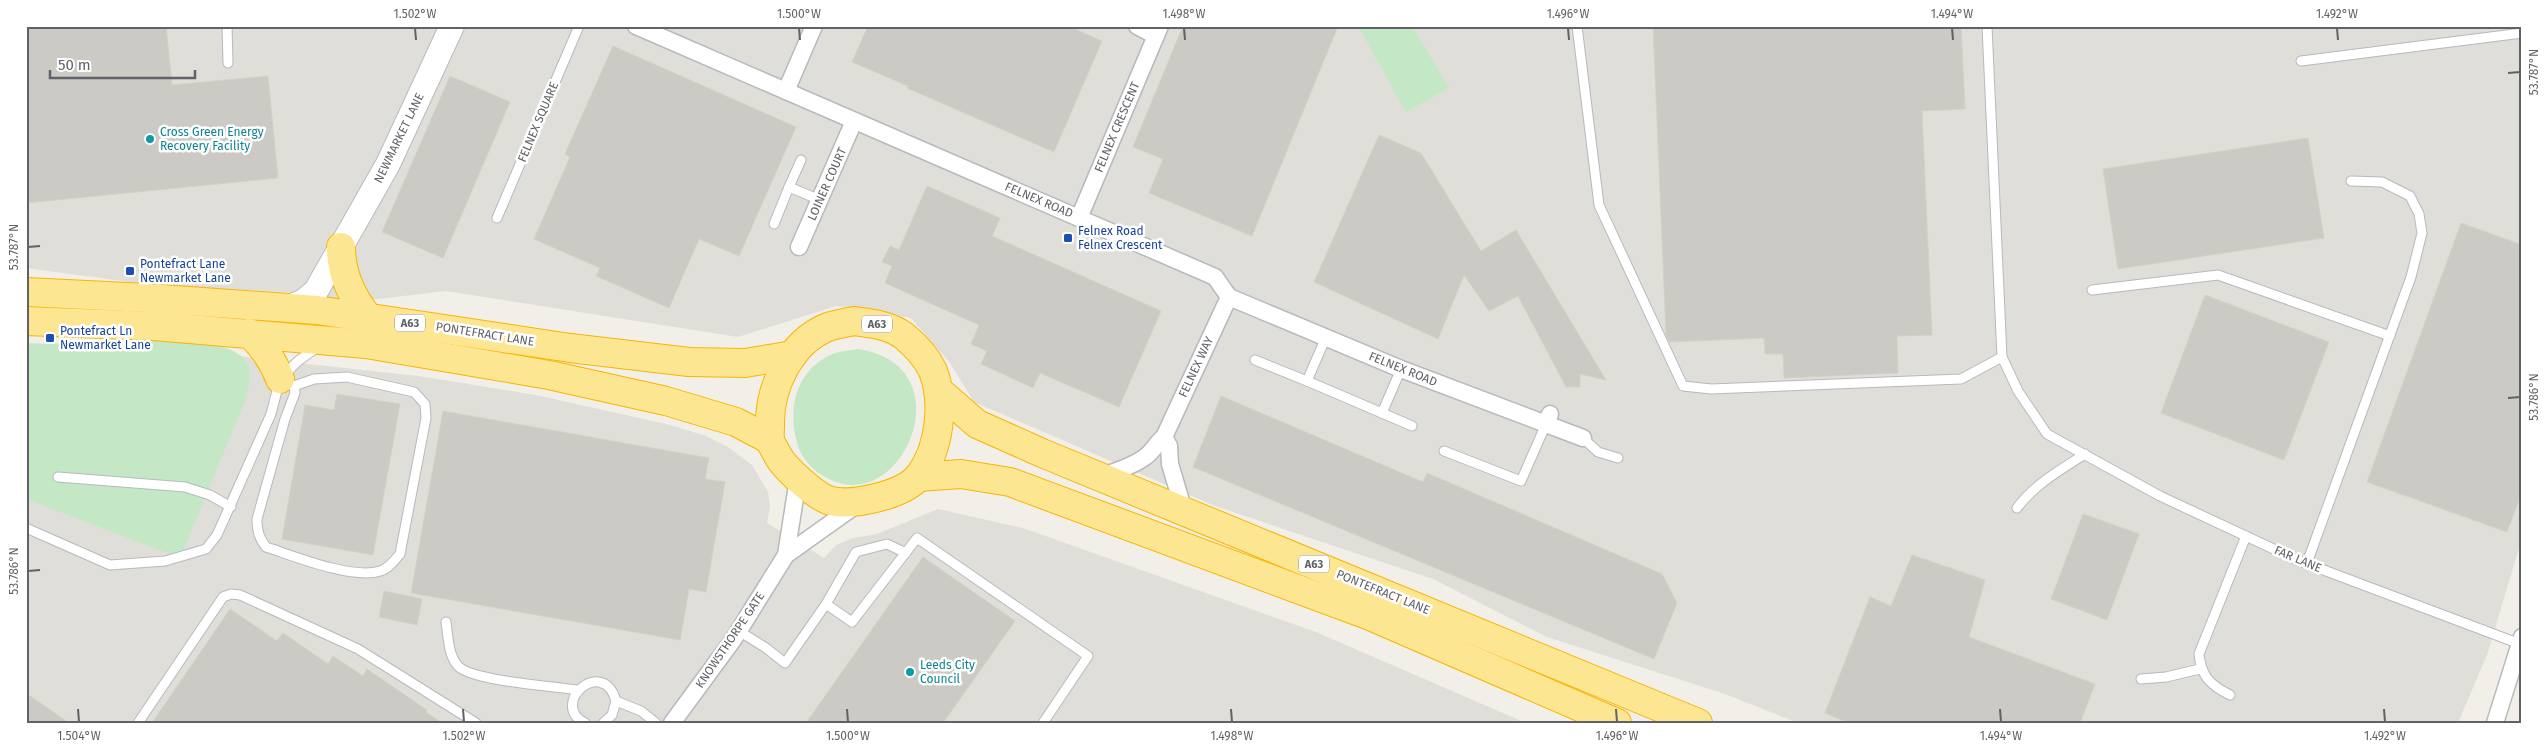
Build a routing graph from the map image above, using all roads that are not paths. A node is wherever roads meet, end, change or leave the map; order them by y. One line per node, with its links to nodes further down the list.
1 (227, 26): 12 (lane)
2 (452, 26): 22 (street, NEWMARKET LANE)
3 (579, 26): 19 (lane, FELNEX SQUARE)
4 (636, 26): 13 (street, FELNEX ROAD)
5 (814, 26): 13 (street)
6 (1138, 26): 9 (street, FELNEX CRESCENT)
7 (1577, 26): 35 (lane)
8 (1987, 26): 35 (lane)
9 (1158, 31): 20 (street, FELNEX CRESCENT)
10 (2522, 33): 11 (lane)
11 (2301, 61)
12 (228, 63)
13 (786, 91): 14 (street, FELNEX ROAD)
14 (854, 120): 18 (street, LOINER COURT); 20 (street, FELNEX ROAD)
15 (800, 160): 17 (lane)
16 (2351, 181): 31 (lane)
17 (789, 187): 18 (lane); 21 (lane)
18 (820, 200): 23 (street, LOINER COURT)
19 (497, 218)
20 (1079, 218): 26 (street, FELNEX ROAD)
21 (774, 224)
22 (342, 247): 27 (street, NEWMARKET LANE); 28 (highway)
23 (799, 247)
24 (2092, 290): 31 (lane)
25 (26, 292): 27 (highway, PONTEFRACT LANE / A63)
26 (1229, 297): 32 (street, FELNEX ROAD); 44 (street, FELNEX WAY)
27 (287, 308): 28 (highway, PONTEFRACT LANE / A63)
28 (368, 317): 34 (highway, PONTEFRACT LANE / A63)
29 (26, 321): 30 (highway, A63)
30 (249, 333): 33 (highway, A63); 39 (highway)
31 (2390, 336): 62 (lane)
32 (1326, 337): 37 (street, FELNEX ROAD); 38 (lane)
33 (328, 340): 39 (lane); 46 (highway, A63)
34 (793, 355): 40 (highway, A63); 46 (highway, A63)
35 (2002, 357): 48 (lane, FAR LANE)
36 (1255, 360): 38 (lane)
37 (1402, 369): 41 (lane); 42 (street, FELNEX ROAD)
38 (1307, 381): 41 (lane)
39 (287, 383): 39 (lane); 55 (lane)
40 (938, 390): 51 (highway, A63); 52 (highway, PONTEFRACT LANE / A63)
41 (1382, 413): 43 (lane)
42 (1548, 419): 45 (street, FELNEX ROAD); 47 (lane)
43 (1412, 426)
44 (1164, 437): 52 (street, FELNEX WAY); 57 (street)
45 (1583, 438): 49 (lane)
46 (770, 440): 53 (highway, A63)
47 (1444, 451)
48 (2085, 454): 56 (lane); 59 (lane, FAR LANE)
49 (1618, 458)
50 (58, 477): 55 (lane)
51 (918, 477): 54 (highway, A63); 79 (highway, A63)
52 (1101, 477): 57 (highway, PONTEFRACT LANE / A63)
53 (798, 479): 54 (highway, A63); 61 (street, KNOWSTHORPE GATE)
54 (860, 501): 61 (street, KNOWSTHORPE GATE)
55 (231, 507): 58 (lane)
56 (2017, 508)
57 (1184, 511): 80 (highway, PONTEFRACT LANE / A63)
58 (26, 528)
59 (2246, 536): 62 (lane, FAR LANE); 67 (lane)
60 (906, 553): 63 (lane); 63 (lane); 78 (lane)
61 (786, 555): 65 (street, KNOWSTHORPE GATE)
62 (2307, 563): 66 (lane, FAR LANE)
63 (826, 604): 65 (lane)
64 (446, 622): 69 (lane)
65 (739, 631): 77 (street, KNOWSTHORPE GATE)
66 (2521, 640): 81 (street)
67 (2200, 668): 68 (lane); 70 (lane)
68 (2141, 678)
69 (578, 690): 71 (lane); 74 (lane)
70 (2230, 695)
71 (616, 702): 75 (lane); 76 (lane)
72 (138, 723): 73 (lane)
73 (476, 723)
74 (586, 723)
75 (603, 723)
76 (656, 723)
77 (672, 723)
78 (1043, 723)
79 (1616, 723)
80 (1698, 723)
81 (2495, 723)

